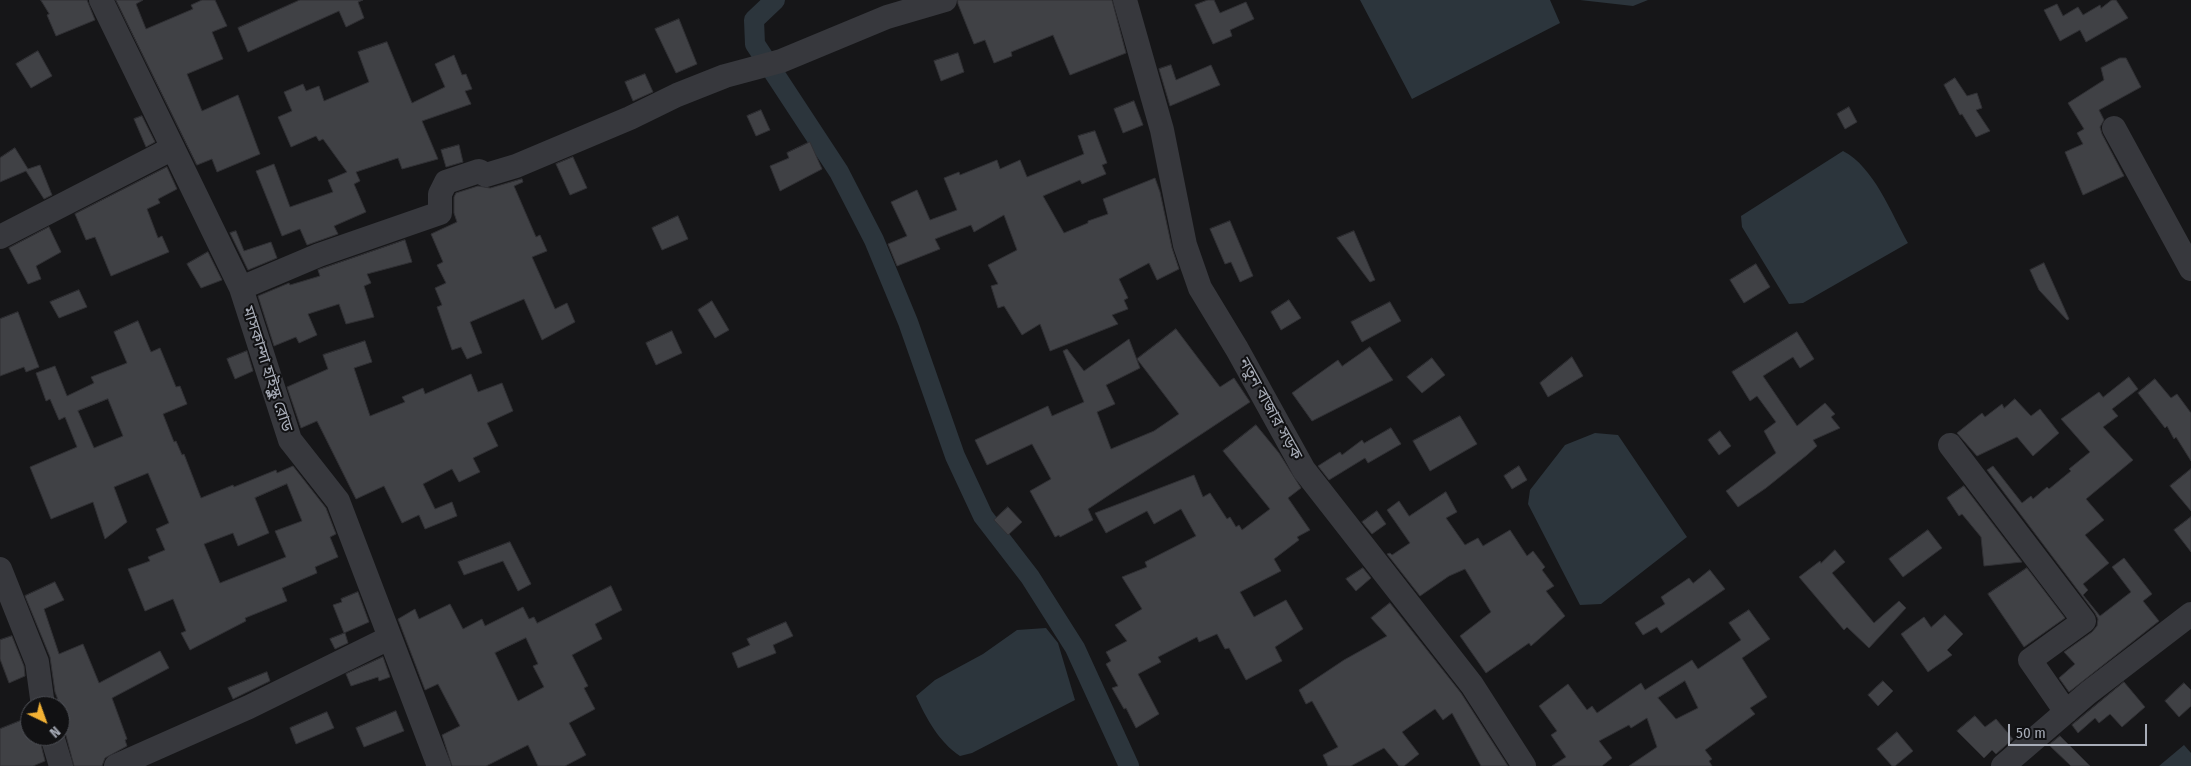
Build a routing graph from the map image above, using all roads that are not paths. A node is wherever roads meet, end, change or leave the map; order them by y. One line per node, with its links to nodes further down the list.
1 (101, 0): 5 (street, মাসকান্দা হাইস্কুল রোড)
2 (945, 0): 8 (street)
3 (1125, 0): 19 (street, নতুন বাজার সড়ক)
4 (2114, 128): 7 (street)
5 (173, 148): 6 (street); 8 (street, মাসকান্দা হাইস্কুল রোড)
6 (0, 237)
7 (2191, 269)
8 (241, 288): 12 (street, মাসকান্দা হাইস্কুল রোড)
9 (1950, 444): 14 (street)
10 (0, 569): 13 (street)
11 (2191, 614): 14 (street)
12 (389, 638): 17 (street); 18 (street, মাসকান্দা হাইস্কুল রোড)
13 (41, 696)
14 (2066, 712): 20 (street)
15 (55, 746): 16 (street)
16 (61, 766)
17 (116, 766)
18 (439, 766)
19 (1524, 766)
20 (2003, 766)

